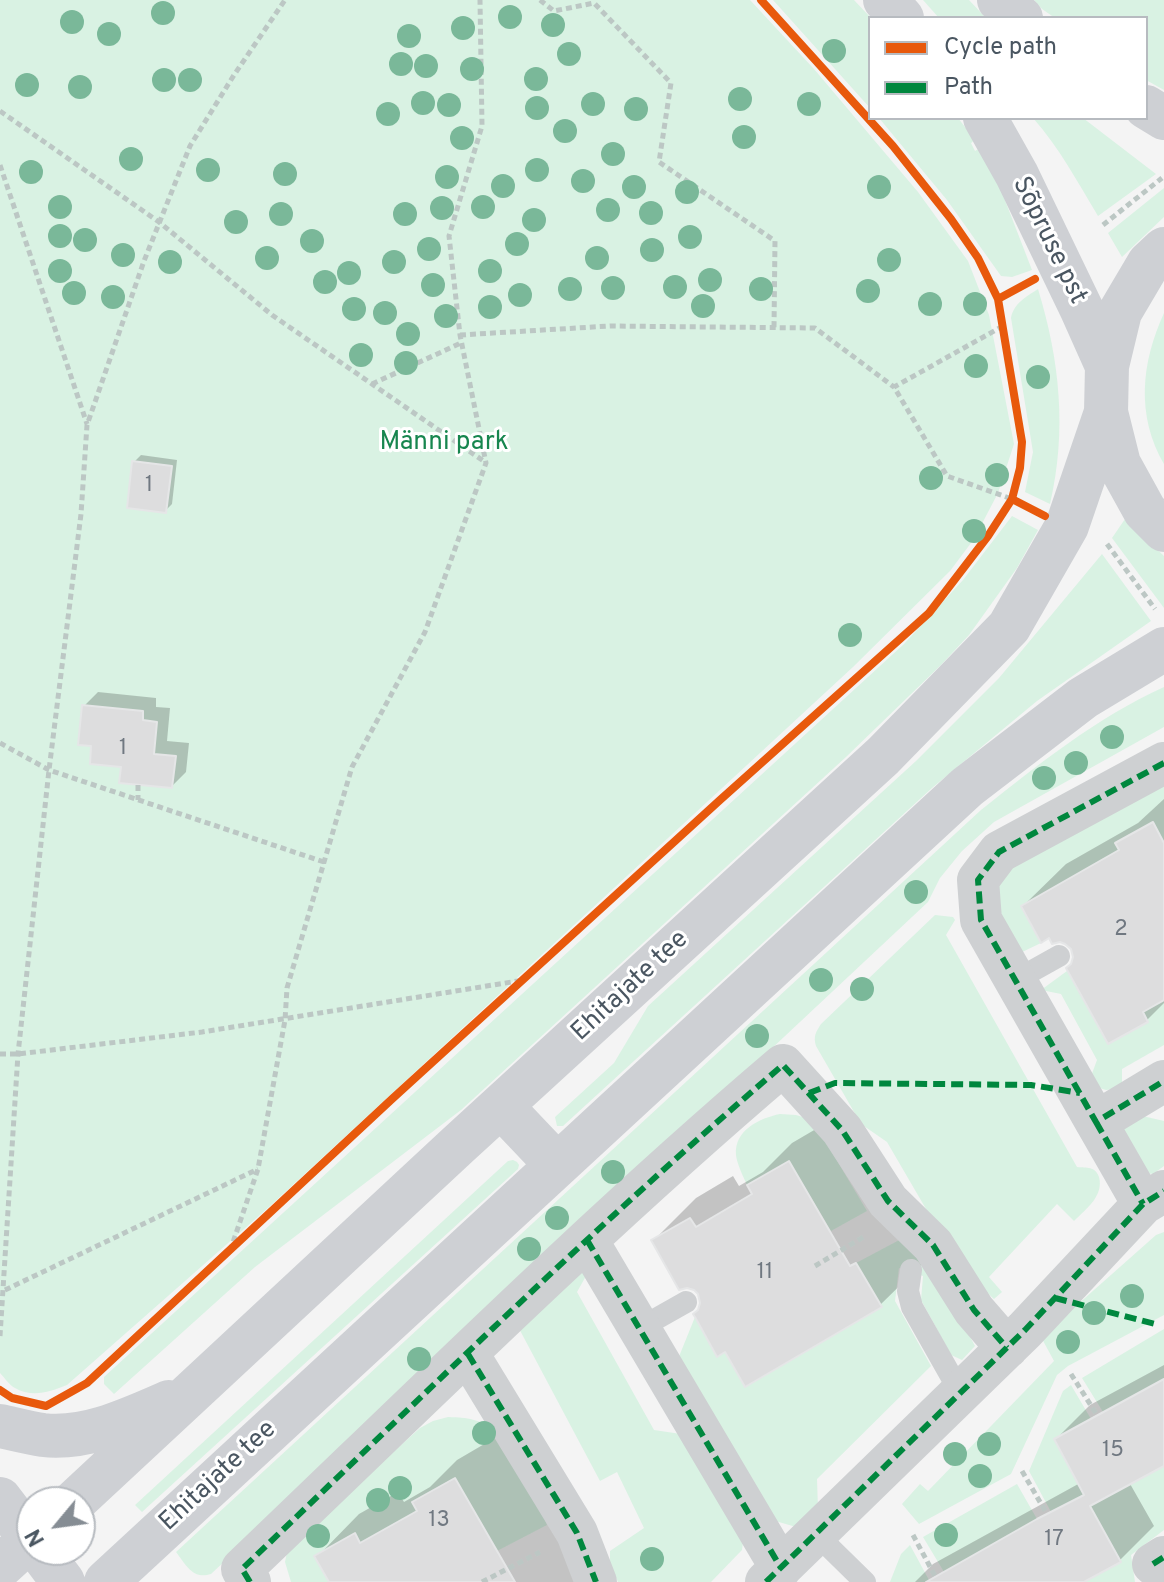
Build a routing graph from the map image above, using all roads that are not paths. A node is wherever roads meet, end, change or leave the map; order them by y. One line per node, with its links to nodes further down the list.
1 (885, 0): 3 (main road)
2 (999, 0): 4 (main road)
3 (900, 16)
4 (1019, 16)
5 (986, 120): 7 (main road, Sõpruse pst)
6 (1164, 249): 7 (main road)
7 (1107, 366): 8 (main road)
8 (1106, 412): 9 (main road); 15 (main road, Ehitajate tee)
9 (1164, 530)
10 (1162, 632): 17 (main road, Ehitajate tee)
11 (1164, 763): 13 (street)
12 (1059, 956): 13 (lane)
13 (1016, 980): 16 (street)
14 (1164, 1081): 16 (street)
15 (501, 1106): 17 (main road); 25 (main road, Ehitajate tee)
16 (1096, 1122): 18 (street)
17 (557, 1165): 35 (main road, Ehitajate tee)
18 (1153, 1197): 23 (street)
19 (587, 1240): 22 (street); 23 (street); 24 (street)
20 (911, 1270): 26 (lane)
21 (686, 1302): 22 (lane)
22 (640, 1328): 33 (street)
23 (1007, 1348): 26 (street)
24 (468, 1354): 36 (street); 37 (street)
25 (193, 1392): 27 (main road); 28 (main road, Ehitajate tee)
26 (960, 1392): 31 (street)
27 (0, 1426)
28 (91, 1486)
29 (0, 1499): 30 (main road)
30 (16, 1527)
31 (816, 1534): 33 (street); 38 (lane)
32 (47, 1566): 34 (main road)
33 (773, 1575)
34 (63, 1582)
35 (106, 1582)
36 (250, 1582)
37 (596, 1582)
38 (865, 1582)

